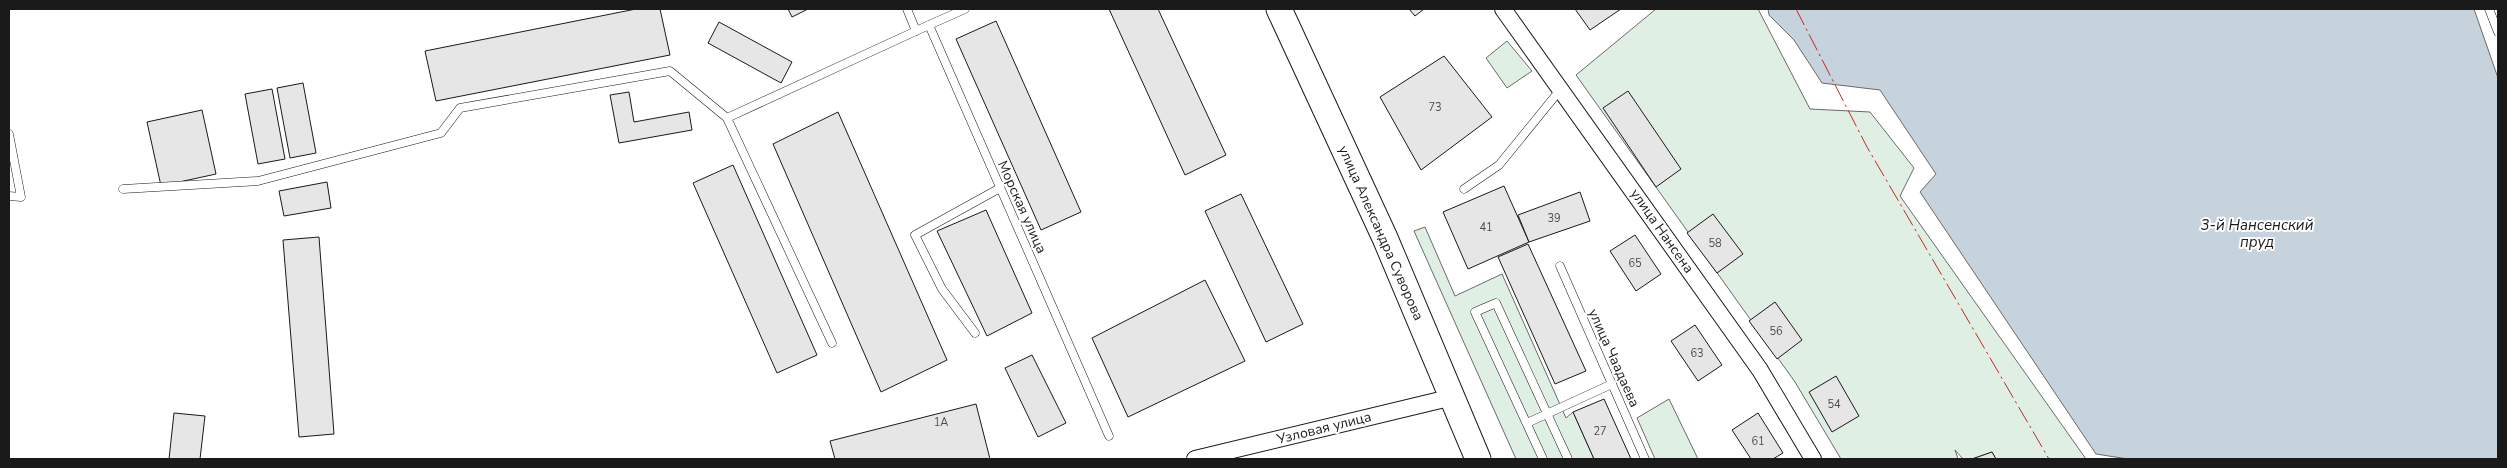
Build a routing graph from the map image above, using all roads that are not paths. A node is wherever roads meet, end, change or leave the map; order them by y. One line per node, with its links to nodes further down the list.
1 (907, 9): 7 (lane)
2 (965, 9): 6 (lane)
3 (1279, 9): 20 (main road, улица Александра Суворова)
4 (1503, 9): 9 (street, улица Нансена)
5 (2489, 9): 8 (lane)
6 (929, 25): 7 (lane); 12 (lane, Морская улица)
7 (916, 31): 10 (lane)
8 (2498, 32)
9 (1560, 90): 14 (lane); 29 (street, улица Нансена)
10 (727, 118): 13 (lane); 18 (lane)
11 (9, 134): 15 (lane)
12 (1000, 188): 17 (lane); 23 (lane, Морская улица)
13 (123, 189)
14 (1464, 189)
15 (9, 196)
16 (1560, 266): 19 (lane, улица Чаадаева)
17 (976, 333)
18 (832, 344)
19 (1612, 384): 21 (lane); 28 (lane, улица Чаадаева)
20 (1453, 397): 24 (street, Узловая улица); 25 (main road, улица Александра Суворова)
21 (1547, 414): 22 (lane); 22 (lane); 27 (lane)
22 (1527, 423): 26 (lane)
23 (1109, 436)
24 (1195, 459)
25 (1478, 459)
26 (1543, 459)
27 (1568, 459)
28 (1645, 459)
29 (1813, 459)

